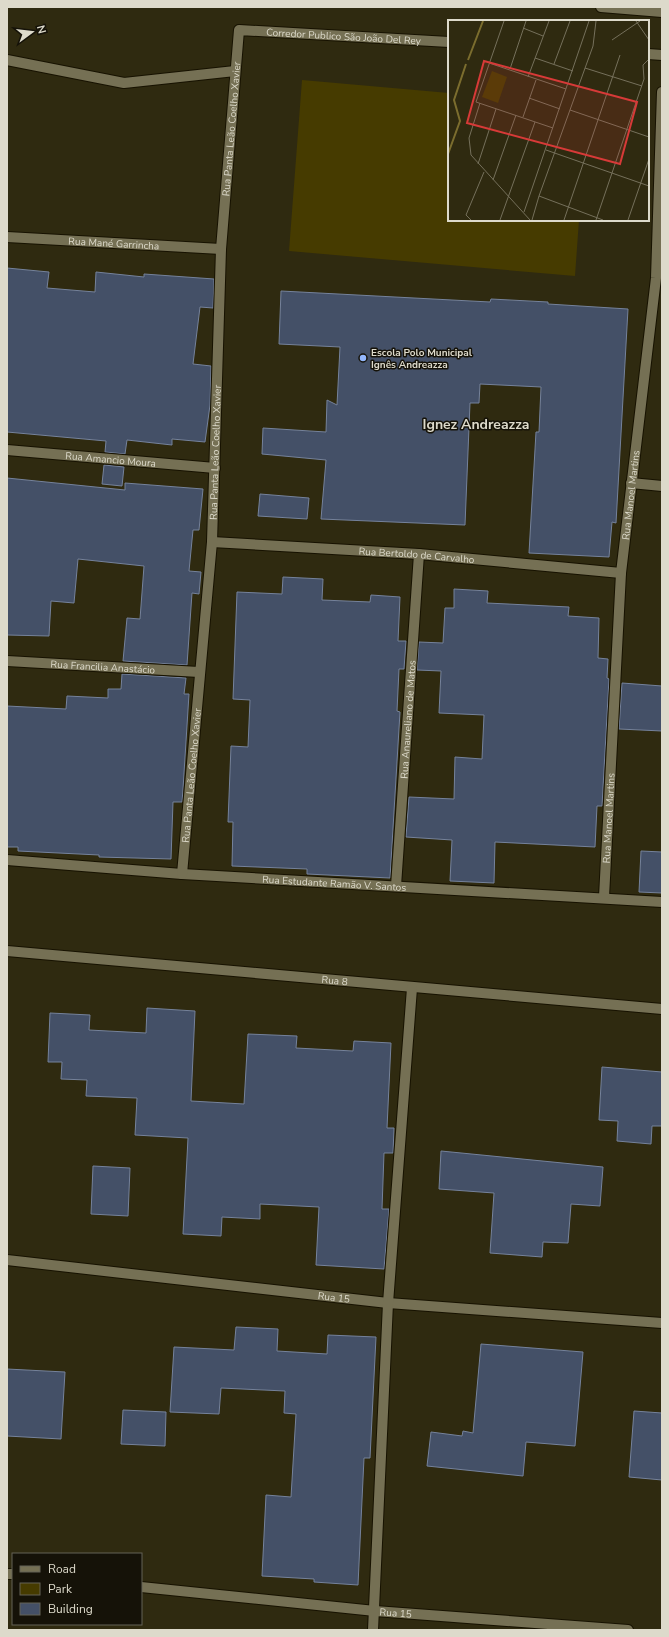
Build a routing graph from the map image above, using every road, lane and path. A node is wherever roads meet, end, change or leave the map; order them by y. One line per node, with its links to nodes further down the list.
1 (601, 7): 2 (street)
2 (662, 12)
3 (239, 30): 4 (street, Corredor Publico São João Del Rey); 8 (street, Rua Panta Leão Coelho Xavier)
4 (448, 42)
5 (649, 54): 6 (street)
6 (662, 55)
7 (7, 60): 8 (street)
8 (235, 71): 11 (street, Rua Panta Leão Coelho Xavier)
9 (662, 92): 12 (street, Rua Manoel Martins)
10 (7, 237): 11 (street, Rua Mané Garrincha)
11 (221, 249): 14 (street, Rua Panta Leão Coelho Xavier)
12 (659, 278): 15 (street, Rua Manoel Martins)
13 (7, 450): 14 (street, Rua Amancio Moura)
14 (215, 468): 17 (street, Rua Panta Leão Coelho Xavier)
15 (631, 483): 16 (street); 19 (street, Rua Manoel Martins)
16 (662, 486)
17 (212, 542): 18 (street, Rua Bertoldo de Carvalho); 21 (street, Rua Panta Leão Coelho Xavier)
18 (419, 554): 19 (street, Rua Bertoldo de Carvalho); 24 (street, Rua Anaureliano de Matos)
19 (621, 573): 25 (street, Rua Manoel Martins)
20 (7, 661): 21 (street, Rua Francilia Anastácio)
21 (199, 672): 23 (street, Rua Panta Leão Coelho Xavier)
22 (7, 860): 23 (street, Rua Estudante Ramão V. Santos)
23 (182, 874): 24 (street, Rua Estudante Ramão V. Santos)
24 (396, 886): 25 (street, Rua Estudante Ramão V. Santos)
25 (604, 897): 26 (street, Rua Estudante Ramão V. Santos)
26 (662, 902)
27 (7, 951): 28 (street, Rua 8)
28 (412, 988): 29 (street, Rua 8); 31 (street)
29 (662, 1009)
30 (7, 1260): 31 (street, Rua 15)
31 (388, 1304): 32 (street, Rua 15); 34 (street)
32 (662, 1323)
33 (142, 1587): 34 (street, Rua 15)
34 (374, 1611): 35 (street); 36 (street, Rua 15)
35 (373, 1630)
36 (628, 1630)

